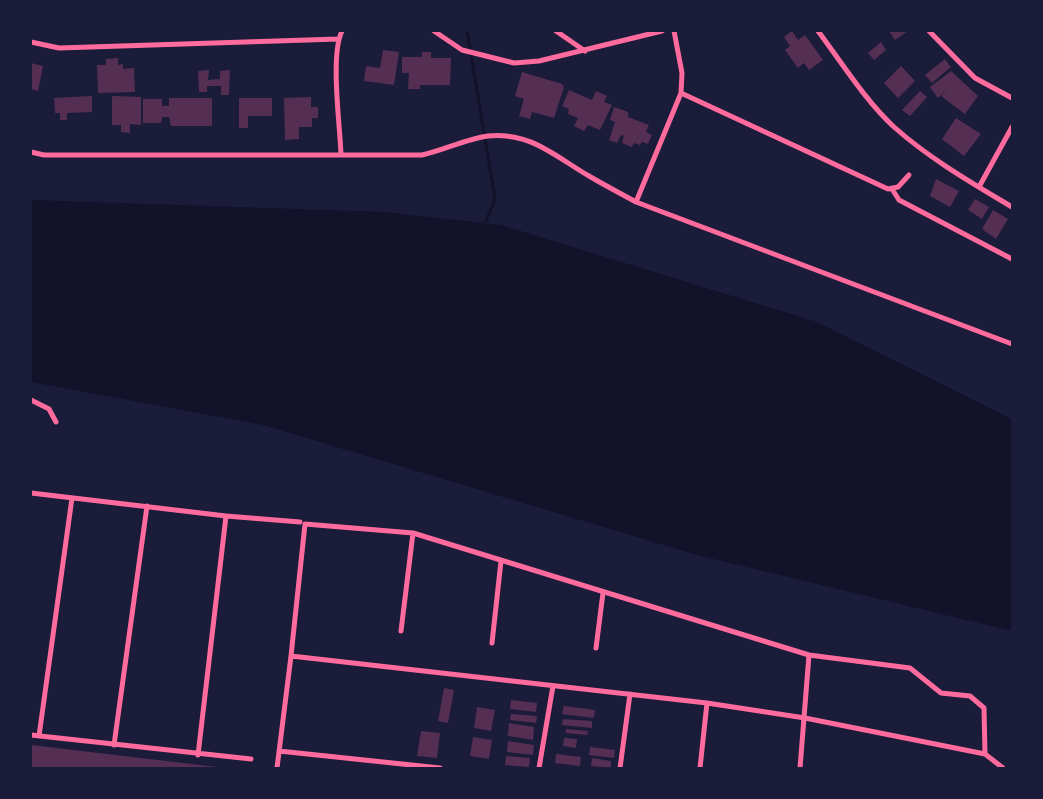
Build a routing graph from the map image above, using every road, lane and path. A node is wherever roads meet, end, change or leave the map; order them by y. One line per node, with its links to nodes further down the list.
1 (342, 31): 8 (street)
2 (434, 31): 10 (street)
3 (556, 31): 10 (street)
4 (662, 31): 10 (street)
5 (674, 31): 11 (street)
6 (818, 31): 17 (street)
7 (929, 31): 12 (street)
8 (338, 39): 9 (street); 15 (street)
9 (31, 42)
10 (585, 50)
11 (681, 93): 18 (street); 19 (street)
12 (1012, 98)
13 (1012, 127): 17 (street)
14 (31, 152): 15 (street)
15 (341, 154): 19 (street)
16 (910, 174): 18 (street)
17 (979, 187): 20 (street)
18 (892, 189): 21 (street)
19 (636, 202): 22 (street)
20 (1012, 207)
21 (1012, 259)
22 (1012, 344)
23 (31, 400): 24 (street)
24 (56, 422)
25 (31, 493): 26 (street)
26 (72, 498): 27 (street); 43 (street)
27 (147, 506): 28 (street); 44 (street)
28 (226, 516): 29 (street); 47 (street)
29 (302, 523): 30 (street); 36 (street)
30 (413, 533): 31 (street); 33 (street)
31 (501, 561): 32 (street); 34 (street)
32 (603, 593): 35 (street); 37 (street)
33 (401, 631)
34 (492, 643)
35 (596, 648)
36 (291, 656): 38 (street); 45 (street)
37 (809, 656): 41 (street); 46 (street)
38 (553, 686): 39 (street); 52 (street)
39 (630, 694): 40 (street); 53 (street)
40 (707, 703): 41 (street); 54 (street)
41 (804, 718): 46 (street); 55 (street)
42 (31, 735): 43 (street)
43 (40, 736): 44 (street)
44 (114, 745): 47 (street)
45 (279, 751): 49 (street); 50 (street)
46 (985, 754): 56 (street)
47 (198, 755): 48 (street)
48 (251, 759)
49 (376, 765): 51 (street)
50 (276, 768)
51 (440, 768)
52 (539, 768)
53 (620, 768)
54 (700, 768)
55 (800, 768)
56 (1003, 768)

